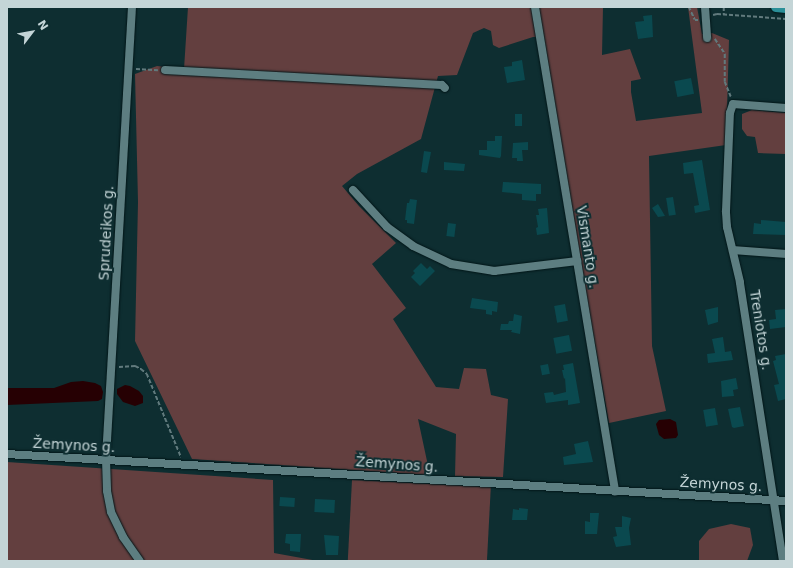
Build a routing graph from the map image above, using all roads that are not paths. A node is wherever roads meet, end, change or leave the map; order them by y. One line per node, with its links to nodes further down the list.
1 (132, 7): 15 (street, Sprudeikos g.)
2 (535, 7): 13 (street, Vismanto g.)
3 (705, 7): 6 (street)
4 (776, 7): 5 (main road)
5 (786, 8)
6 (707, 38)
7 (165, 70): 8 (street)
8 (445, 88)
9 (786, 108): 11 (street, Treniotos g.)
10 (353, 190): 13 (street)
11 (733, 250): 12 (street); 17 (street, Treniotos g.)
12 (786, 254)
13 (577, 261): 16 (street, Vismanto g.)
14 (7, 454): 15 (street, Žemynos g.)
15 (106, 460): 16 (street, Žemynos g.); 19 (street, Sprudeikos g.)
16 (615, 491): 17 (street, Žemynos g.)
17 (774, 501): 18 (street, Žemynos g.); 20 (street, Treniotos g.)
18 (786, 501)
19 (140, 561)
20 (783, 561)

